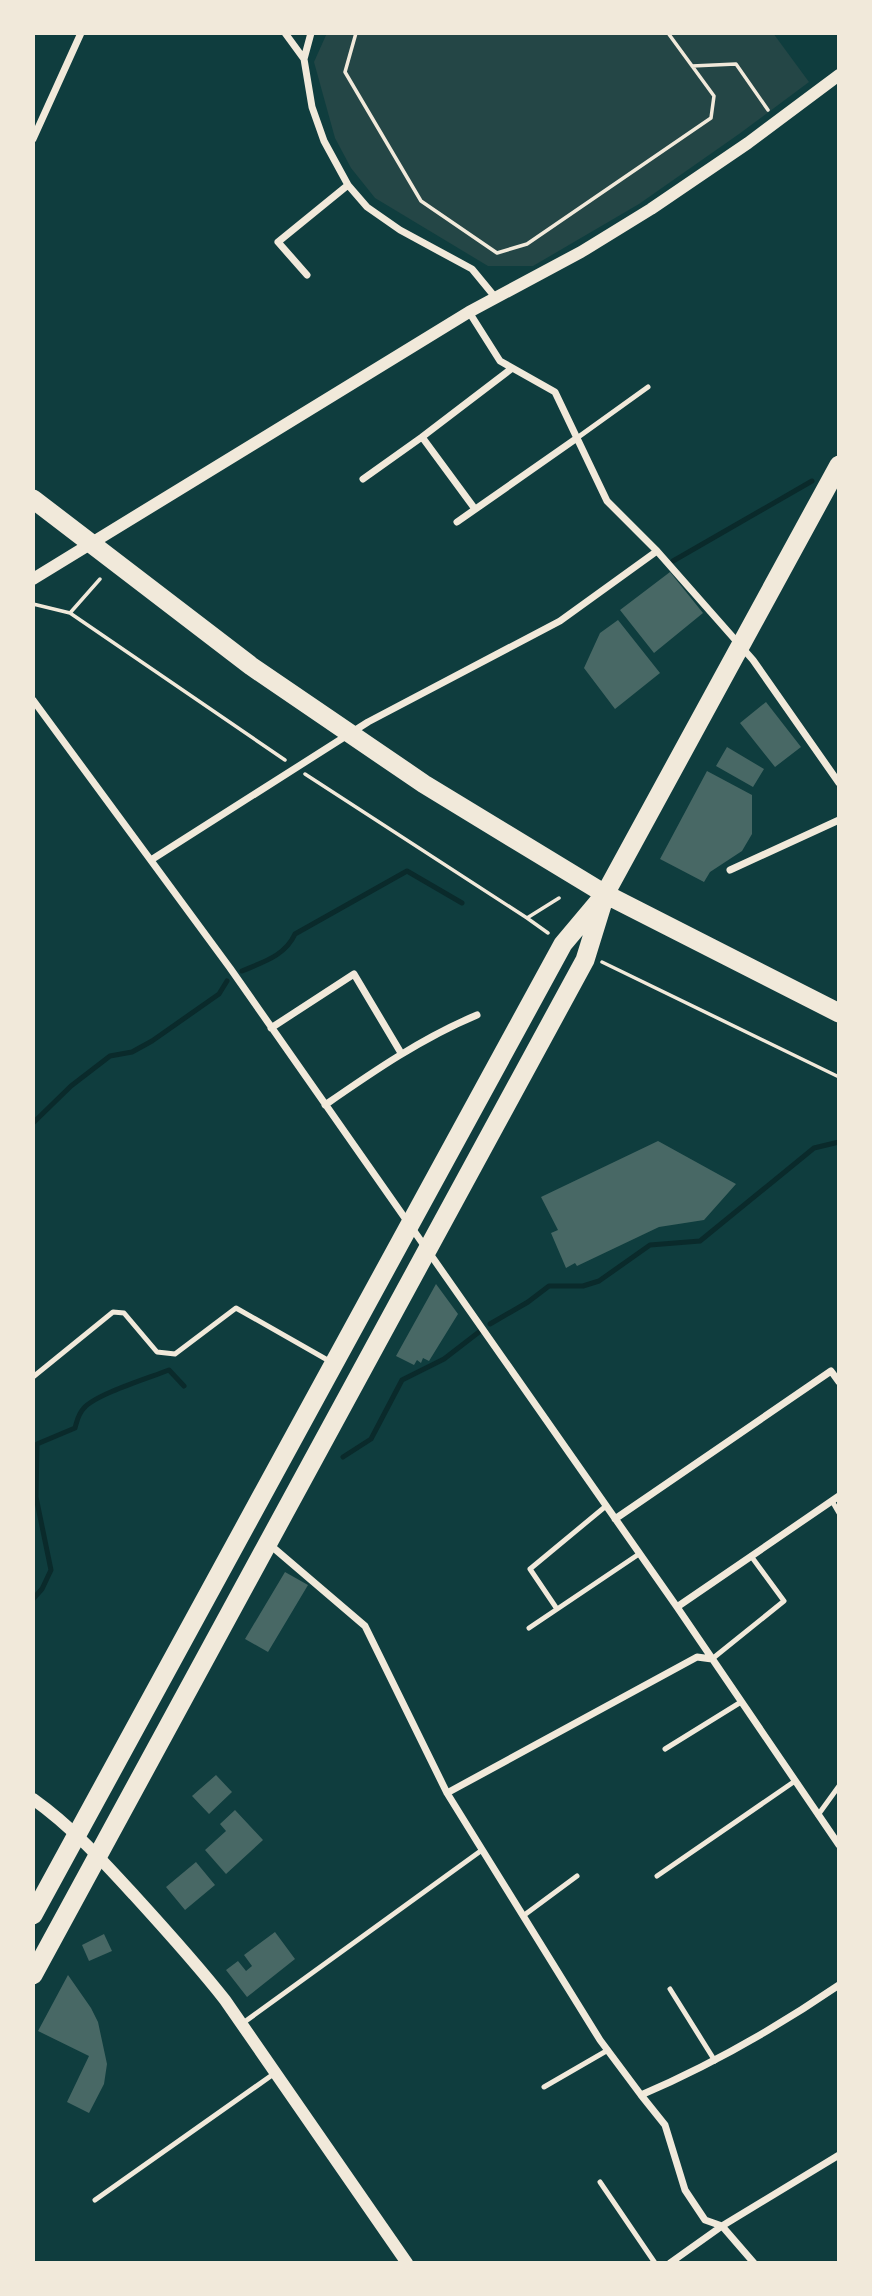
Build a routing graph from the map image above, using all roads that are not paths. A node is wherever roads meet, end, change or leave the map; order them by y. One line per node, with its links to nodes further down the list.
1 (82, 33): 6 (street)
2 (285, 33): 4 (street)
3 (311, 33): 4 (street)
4 (304, 60): 7 (street)
5 (839, 75): 9 (street)
6 (33, 139)
7 (348, 185): 8 (street); 9 (street)
8 (307, 275)
9 (495, 297): 10 (street)
10 (469, 312): 11 (street); 20 (street)
11 (512, 369): 13 (street); 14 (street)
12 (648, 387): 14 (lane)
13 (422, 437): 16 (street); 18 (street)
14 (577, 438): 18 (street); 21 (street)
15 (839, 464): 23 (highway)
16 (363, 479)
17 (36, 501): 20 (highway)
18 (475, 509): 19 (street)
19 (457, 522)
20 (92, 543): 22 (street); 25 (highway)
21 (657, 551): 23 (street); 25 (street)
22 (33, 579)
23 (740, 647): 26 (street); 30 (highway)
24 (33, 700): 28 (street)
25 (351, 734): 28 (street); 30 (highway)
26 (839, 783)
27 (839, 820): 29 (street)
28 (151, 860): 33 (street)
29 (730, 870)
30 (605, 894): 31 (highway); 36 (highway); 37 (highway)
31 (839, 1013)
32 (477, 1015): 34 (street)
33 (271, 1028): 34 (street); 35 (street)
34 (401, 1053): 35 (street)
35 (325, 1105): 36 (street)
36 (409, 1226): 37 (street); 38 (highway)
37 (426, 1251): 42 (street); 45 (highway)
38 (334, 1364): 39 (lane); 59 (highway)
39 (33, 1377)
40 (839, 1382): 44 (street)
41 (835, 1499): 43 (lane); 47 (street)
42 (606, 1506): 44 (street); 49 (lane)
43 (839, 1513)
44 (615, 1519): 46 (street)
45 (267, 1542): 56 (street); 62 (highway)
46 (639, 1554): 48 (street); 49 (lane)
47 (751, 1556): 48 (street); 51 (lane)
48 (677, 1607): 51 (street)
49 (556, 1609): 50 (lane)
50 (529, 1628)
51 (712, 1659): 52 (street); 56 (street)
52 (741, 1702): 53 (lane); 54 (street)
53 (665, 1749)
54 (795, 1781): 58 (street); 64 (lane)
55 (839, 1786): 58 (lane)
56 (447, 1793): 61 (street)
57 (33, 1799): 59 (street)
58 (818, 1815): 60 (street)
59 (76, 1835): 62 (street); 65 (highway)
60 (839, 1845)
61 (482, 1850): 66 (street); 70 (lane)
62 (97, 1855): 67 (highway); 70 (street)
63 (577, 1876): 66 (lane)
64 (657, 1876)
65 (33, 1914)
66 (523, 1916): 71 (street)
67 (33, 1975)
68 (839, 1986): 72 (street)
69 (670, 1989): 72 (lane)
70 (243, 2023): 73 (street)
71 (608, 2050): 74 (lane); 75 (street)
72 (715, 2061): 75 (street)
73 (277, 2072): 78 (lane); 80 (street)
74 (544, 2087)
75 (641, 2095): 79 (street)
76 (839, 2155): 79 (street)
77 (600, 2182): 81 (lane)
78 (95, 2200)
79 (722, 2226): 82 (street); 83 (street)
80 (407, 2263)
81 (655, 2263)
82 (670, 2263)
83 (754, 2263)

